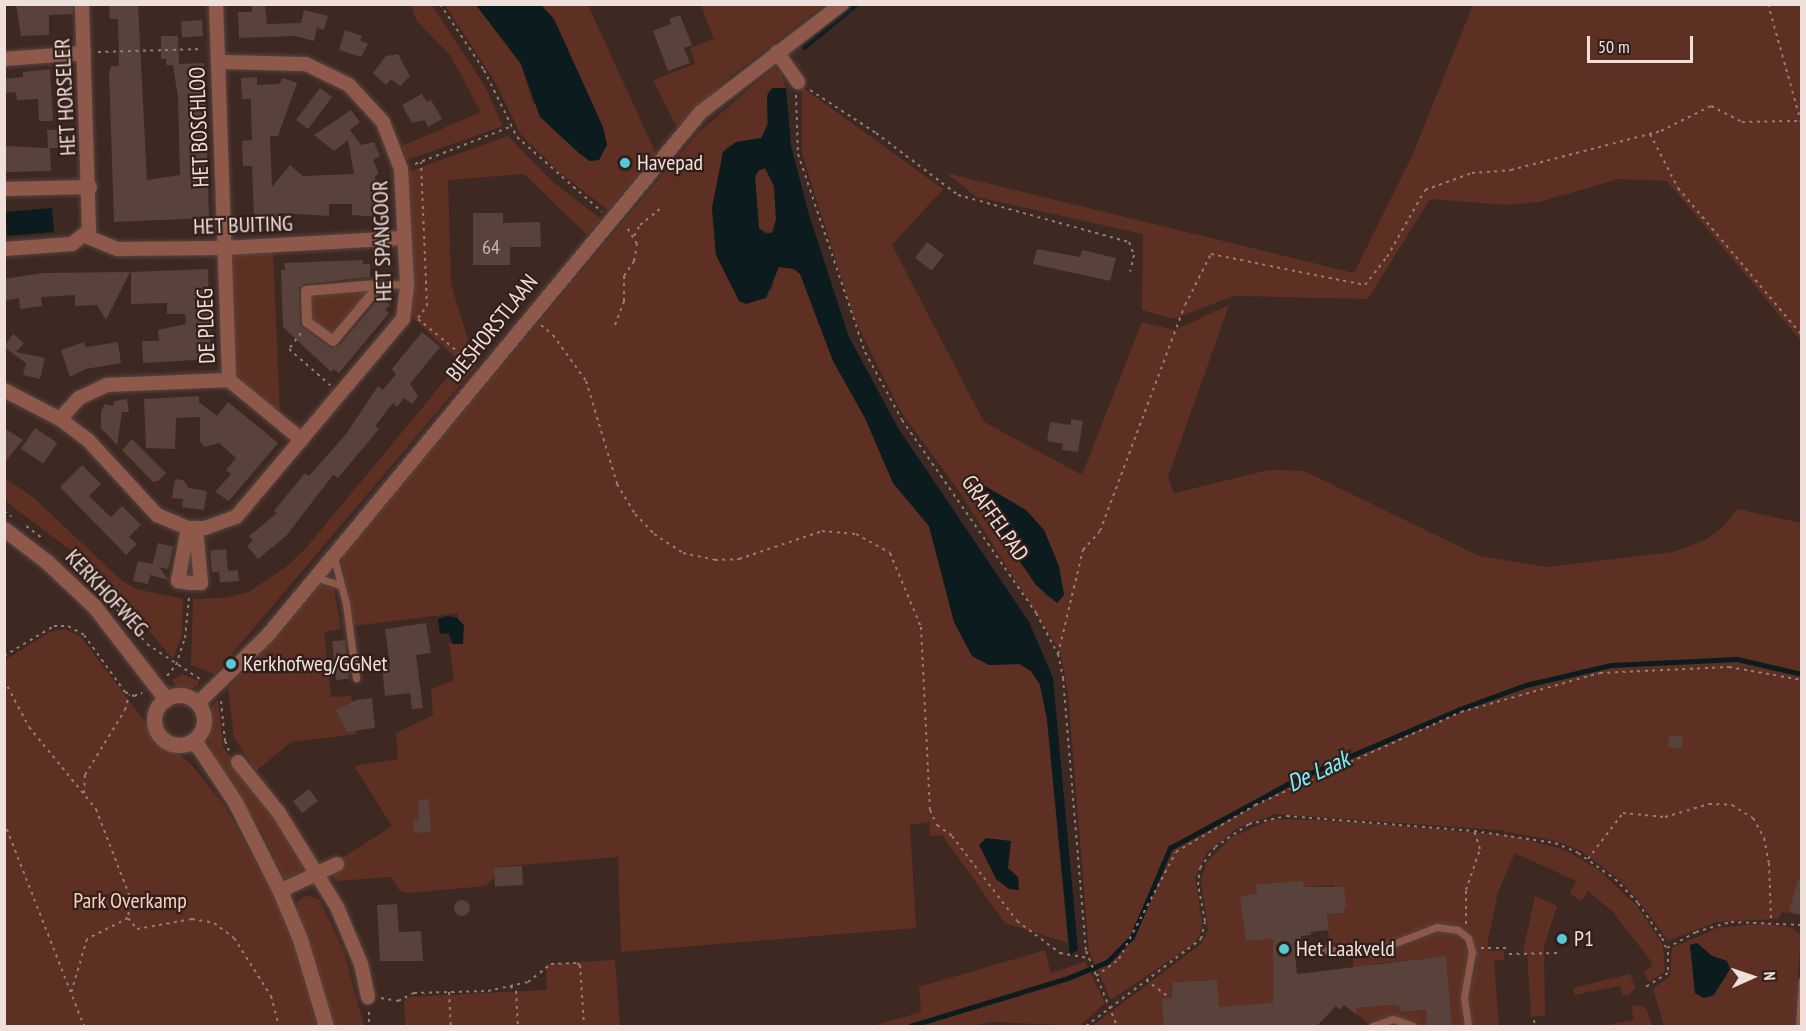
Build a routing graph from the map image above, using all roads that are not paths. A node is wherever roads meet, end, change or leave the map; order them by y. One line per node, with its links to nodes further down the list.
1 (82, 4): 5 (street, HET HORSELER)
2 (216, 4): 6 (street, HET BOSCHLOO)
3 (842, 4): 4 (street, BIESHORSTLAAN)
4 (777, 52): 8 (street); 23 (street, BIESHORSTLAAN)
5 (84, 53): 7 (street); 9 (street, HET HORSELER)
6 (218, 55): 12 (street, HET SPANGOOR); 13 (street, HET BOSCHLOO)
7 (4, 59)
8 (798, 82)
9 (90, 187): 10 (street, HET HORSELER); 11 (street, HET HORSELER)
10 (4, 189)
11 (85, 236): 13 (street, HET BUITING); 14 (street)
12 (404, 238): 13 (street, HET BUITING); 15 (street, HET SPANGOOR)
13 (224, 248): 17 (street, DE PLOEG)
14 (4, 249)
15 (407, 284): 16 (lane); 20 (street, HET SPANGOOR)
16 (378, 285): 16 (street)
17 (229, 380): 19 (street); 20 (street, DE PLOEG)
18 (4, 390): 19 (street)
19 (60, 419): 21 (street)
20 (302, 440): 21 (street, HET SPANGOOR)
21 (192, 528): 25 (street)
22 (4, 530): 28 (street, KERKHOFWEG)
23 (334, 554): 24 (street, BIESHORSTLAAN); 26 (lane)
24 (315, 577): 26 (lane); 29 (street, BIESHORSTLAAN)
25 (190, 583)
26 (340, 585): 27 (lane)
27 (356, 678)
28 (166, 699): 29 (street); 30 (street)
29 (198, 703): 30 (street)
30 (194, 740): 34 (street)
31 (238, 762): 33 (street)
32 (337, 864): 33 (street)
33 (318, 874): 34 (street); 37 (street)
34 (280, 891): 38 (street)
35 (1318, 950): 41 (lane)
36 (1802, 980): 42 (lane)
37 (368, 995)
38 (326, 1026)
39 (1372, 1026): 40 (lane)
40 (1413, 1026)
41 (1468, 1026)
42 (1799, 1026)

